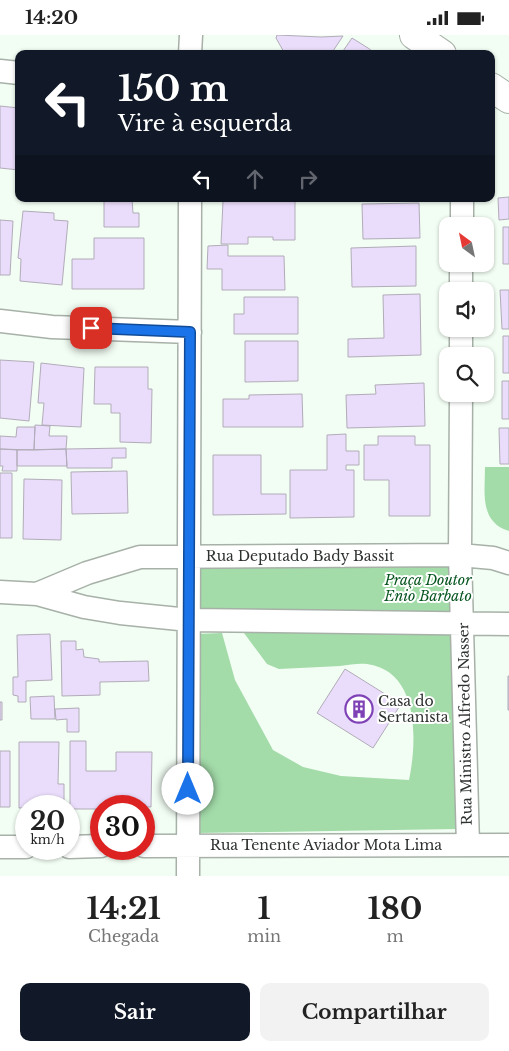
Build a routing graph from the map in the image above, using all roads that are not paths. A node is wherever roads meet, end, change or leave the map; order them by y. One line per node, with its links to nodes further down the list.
1 (190, 35): 3 (street)
2 (414, 35): 4 (main road)
3 (190, 50)
4 (436, 50)
5 (0, 71): 6 (street)
6 (15, 73)
7 (495, 90): 8 (main road)
8 (509, 99)
9 (190, 202): 13 (street)
10 (462, 202): 11 (street)
11 (462, 217)
12 (0, 321): 13 (street)
13 (190, 332): 16 (street)
14 (461, 402): 15 (street, Rua Ministro Alfredo Nasser)
15 (460, 555): 16 (street, Rua Deputado Bady Bassit); 17 (street, Rua Deputado Bady Bassit); 21 (street, Rua Ministro Alfredo Nasser)
16 (189, 556): 19 (street, Rua Deputado Bady Bassit); 20 (street)
17 (509, 563)
18 (0, 592): 19 (street, Rua Deputado Bady Bassit)
19 (37, 594): 20 (street, Rua Deputado Bady Bassit)
20 (189, 620): 21 (street, Rua Deputado Bady Bassit); 26 (street)
21 (463, 622): 22 (street, Rua Deputado Bady Bassit); 23 (street, Rua Ministro Alfredo Nasser)
22 (509, 624)
23 (468, 845): 24 (street, Rua Tenente Aviador Mota Lima); 26 (street, Rua Tenente Aviador Mota Lima)
24 (509, 845)
25 (155, 846): 26 (street, Rua Tenente Aviador Mota Lima)
26 (188, 846): 29 (street)
27 (0, 847): 28 (street)
28 (15, 847)
29 (188, 876)

